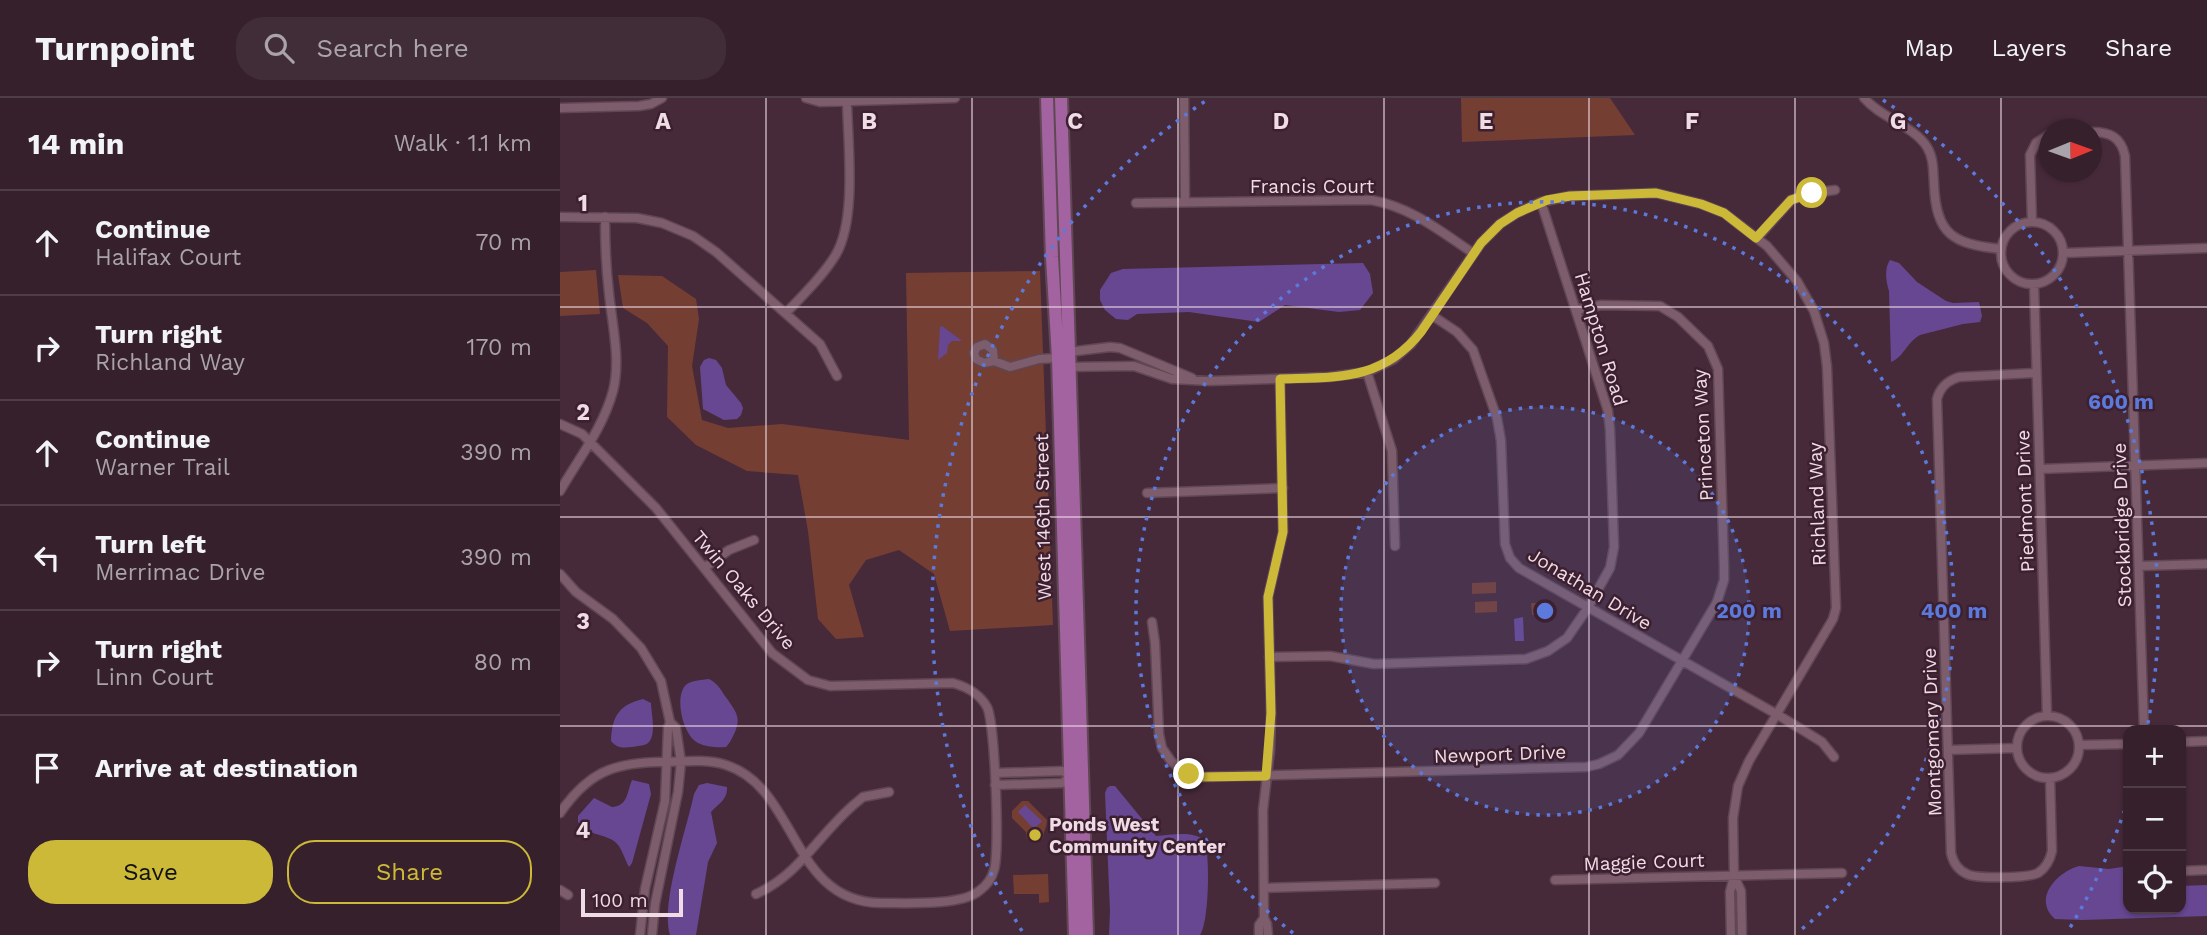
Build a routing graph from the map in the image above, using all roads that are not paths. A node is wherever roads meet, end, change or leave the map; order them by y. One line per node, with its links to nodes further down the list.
1 (806, 98): 8 (street)
2 (1047, 98): 29 (main road, West 146th Street)
3 (1061, 98): 29 (main road, West 146th Street)
4 (1184, 98): 13 (street)
5 (1864, 98): 21 (street)
6 (661, 99): 9 (street)
7 (955, 99): 8 (street)
8 (847, 102): 27 (street)
9 (560, 108)
10 (2102, 133): 22 (street, Stockbridge Drive)
11 (2039, 140): 18 (street)
12 (1835, 190): 19 (street)
13 (1185, 202): 15 (street, Francis Court); 23 (street, Francis Court)
14 (1541, 202): 19 (street, Richland Way); 23 (street, Richland Way); 26 (street, Hampton Road)
15 (1136, 203)
16 (560, 217): 17 (street)
17 (605, 217): 27 (street); 37 (street)
18 (2032, 222): 21 (street); 24 (street)
19 (1756, 238): 54 (street, Richland Way)
20 (2207, 248): 22 (street)
21 (2001, 249): 25 (street)
22 (2129, 251): 24 (street); 39 (street, Stockbridge Drive)
23 (1474, 253): 28 (street, Richland Way)
24 (2064, 253): 25 (street)
25 (2034, 285): 33 (street, Piedmont Drive)
26 (1576, 310): 50 (street, Hampton Road); 53 (street, Princeton Way)
27 (786, 313): 34 (street)
28 (1433, 316): 32 (street, Richland Way); 50 (street, Jonathan Drive)
29 (1063, 359): 30 (street); 31 (street); 31 (street); 67 (main road, West 146th Street)
30 (994, 361)
31 (1144, 363): 35 (street)
32 (1367, 372): 35 (street); 45 (street)
33 (2036, 373): 40 (street, Piedmont Drive); 63 (street, Montgomery Drive)
34 (837, 376)
35 (1280, 379): 41 (street)
36 (560, 424): 37 (street, Twin Oaks Drive)
37 (591, 442): 42 (street); 48 (street, Twin Oaks Drive)
38 (2207, 463): 39 (street)
39 (2136, 466): 40 (street); 47 (street, Stockbridge Drive)
40 (2040, 469): 55 (street, Piedmont Drive)
41 (1283, 488): 43 (street); 52 (street)
42 (560, 491)
43 (1147, 493)
44 (754, 540): 48 (street)
45 (1395, 546)
46 (2207, 564): 47 (street)
47 (2139, 566): 57 (street, Stockbridge Drive)
48 (704, 568): 70 (street, Twin Oaks Drive)
49 (560, 574): 56 (street)
50 (1587, 609): 52 (street, Hampton Road); 53 (street, Jonathan Drive)
51 (1152, 622): 68 (street, Newport Drive)
52 (1269, 657): 68 (street)
53 (1682, 662): 54 (street, Jonathan Drive); 68 (street, Newport Drive)
54 (1778, 715): 64 (street, Jonathan Drive); 77 (street, Richland Way)
55 (2047, 715): 61 (street); 62 (street)
56 (670, 722): 65 (street); 66 (street)
57 (2144, 725)
58 (2207, 741): 59 (street)
59 (2186, 742)
60 (2123, 744): 61 (street)
61 (2080, 745): 69 (street)
62 (2017, 748): 63 (street); 69 (street)
63 (1948, 750): 69 (street, Montgomery Drive)
64 (1834, 757)
65 (667, 762): 66 (street, Twin Oaks Drive); 72 (street, Twin Oaks Drive); 83 (street)
66 (681, 762): 73 (street, Twin Oaks Drive); 84 (street)
67 (1076, 776): 70 (street); 85 (main road, West 146th Street); 86 (main road, West 146th Street)
68 (1266, 776): 80 (street)
69 (2050, 778)
70 (995, 779): 73 (street, Twin Oaks Drive)
71 (889, 792): 73 (street)
72 (560, 813)
73 (805, 857): 81 (street)
74 (2207, 870): 75 (street)
75 (2186, 871)
76 (1842, 873): 77 (street, Maggie Court)
77 (1734, 876): 78 (street, Maggie Court); 89 (street, Richland Way); 90 (street)
78 (1555, 880)
79 (1435, 883): 80 (street)
80 (1264, 888): 82 (street)
81 (756, 894)
82 (1264, 918): 87 (street); 88 (street)
83 (640, 935)
84 (652, 935)
85 (1075, 935)
86 (1087, 935)
87 (1259, 935)
88 (1268, 935)
89 (1731, 935)
90 (1742, 935)

